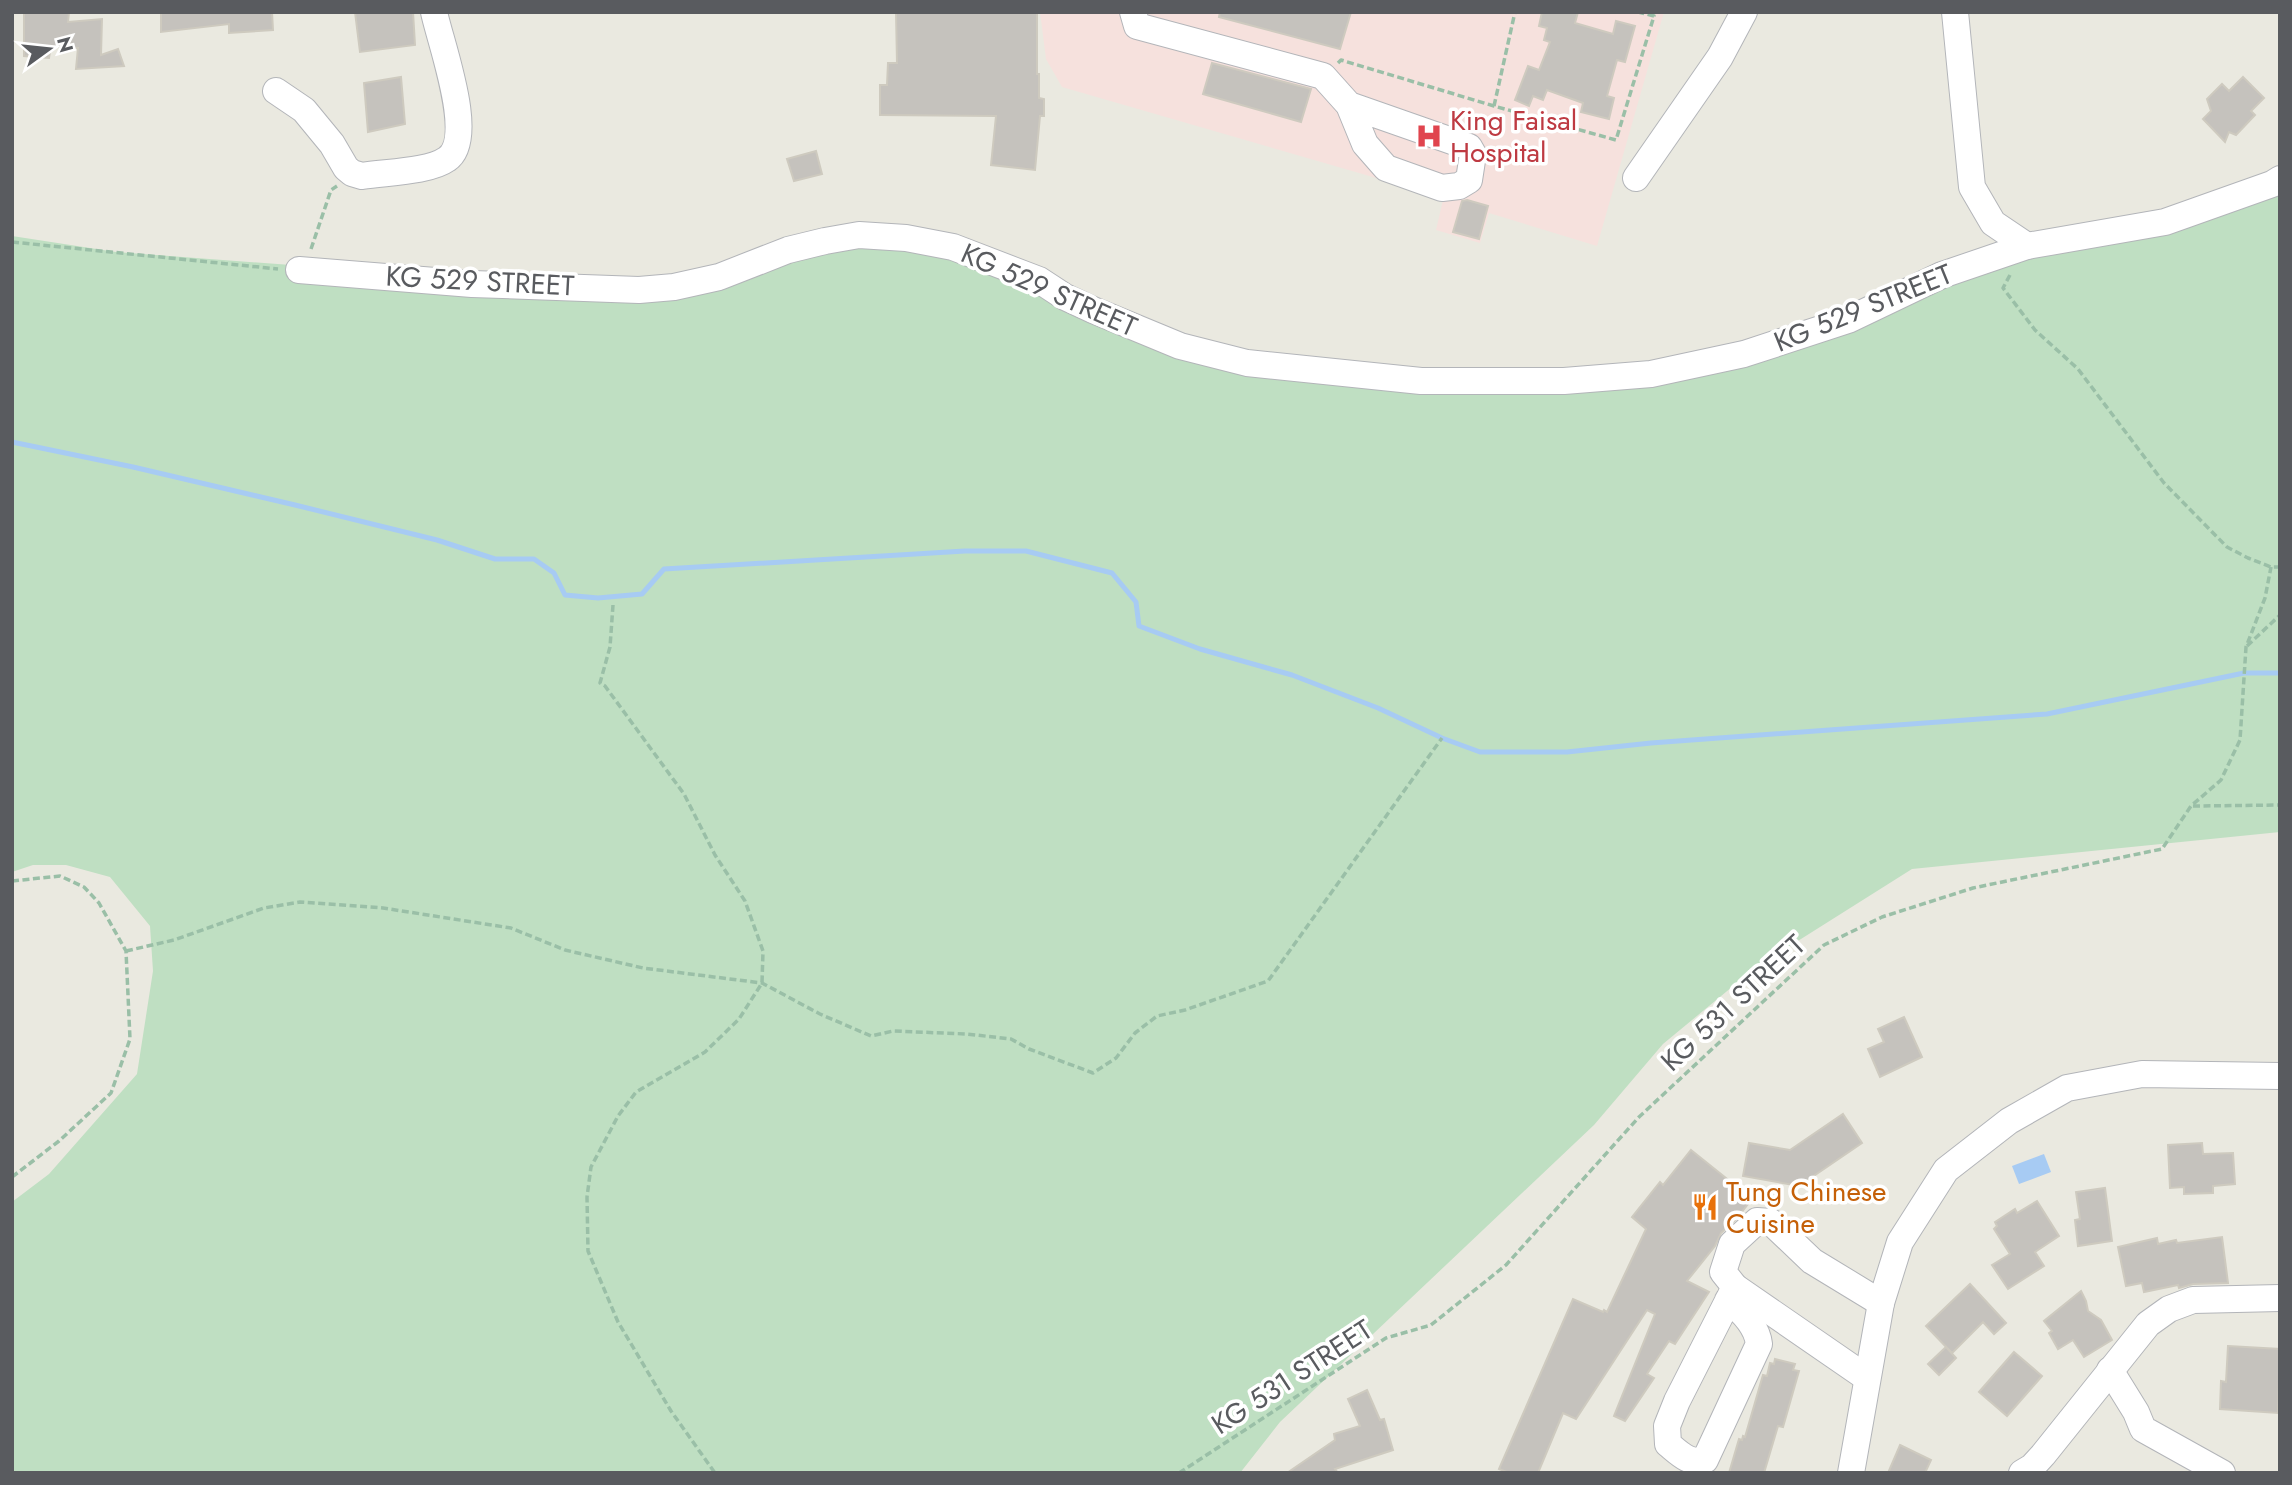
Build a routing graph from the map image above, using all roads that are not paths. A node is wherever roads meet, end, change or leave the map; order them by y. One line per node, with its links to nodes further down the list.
1 (434, 12): 5 (street)
2 (1133, 12): 6 (street)
3 (1744, 12): 7 (street)
4 (1955, 12): 9 (street)
5 (276, 91)
6 (1349, 105)
7 (1636, 177)
8 (2280, 179): 9 (street, KG 529 STREET)
9 (2027, 246): 10 (street, KG 529 STREET)
10 (299, 270)
11 (2280, 1076): 14 (street)
12 (1731, 1293): 12 (street); 14 (street); 16 (street)
13 (2280, 1298): 15 (street)
14 (1881, 1303): 16 (street)
15 (2110, 1370): 18 (street); 19 (street)
16 (1867, 1378): 17 (street)
17 (1851, 1473)
18 (2021, 1473)
19 (2222, 1473)

